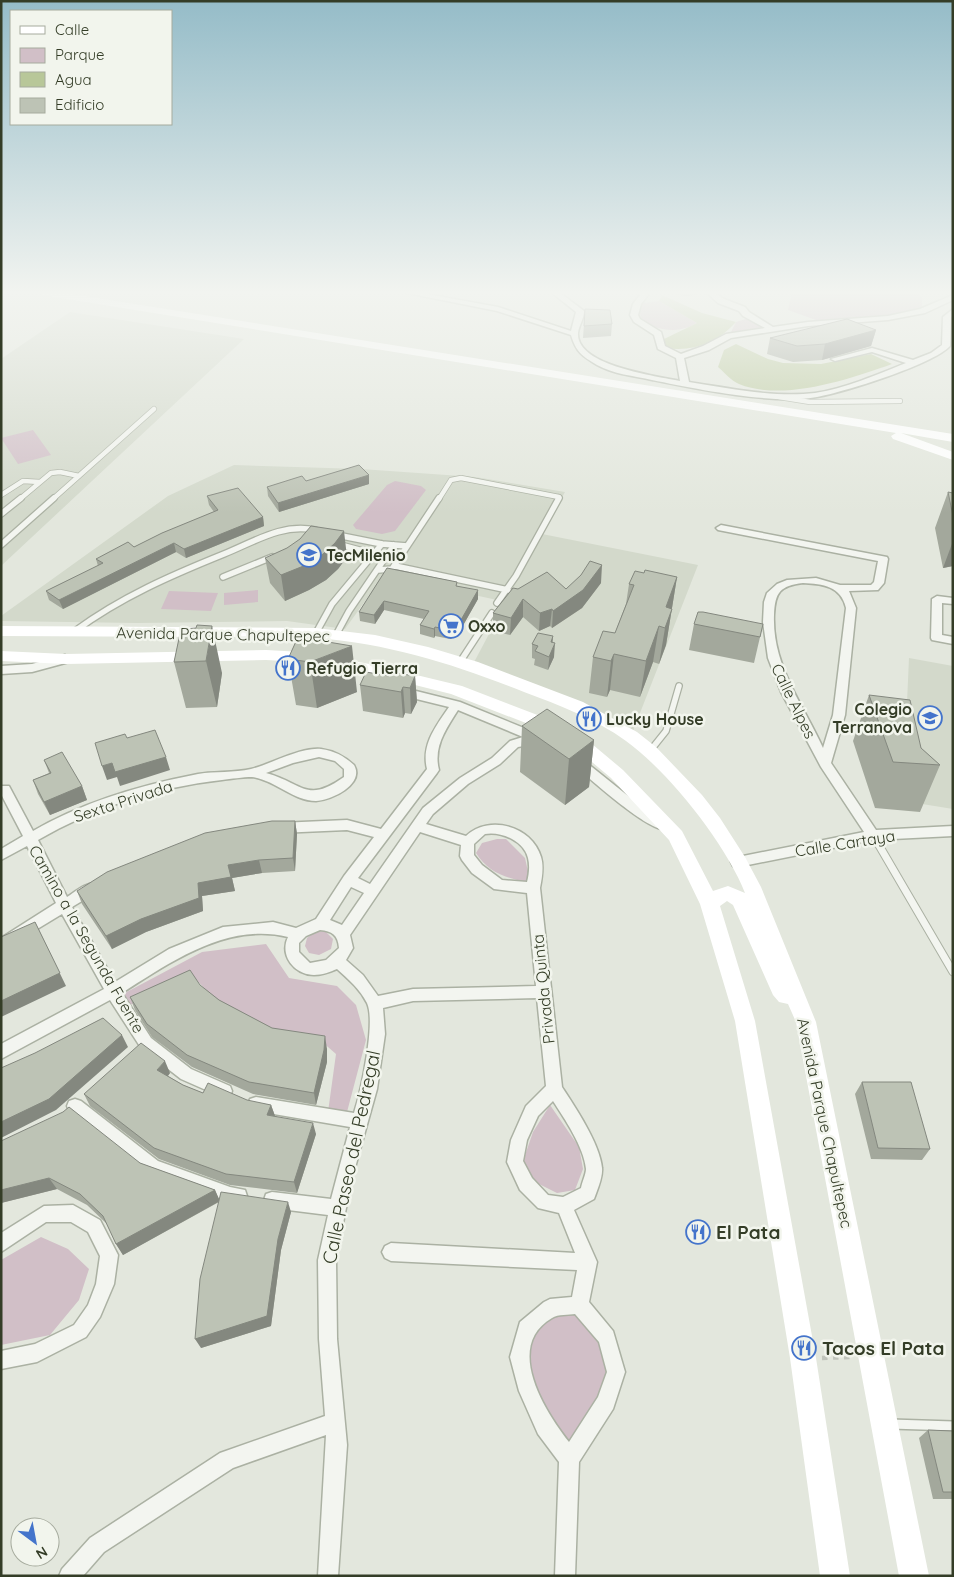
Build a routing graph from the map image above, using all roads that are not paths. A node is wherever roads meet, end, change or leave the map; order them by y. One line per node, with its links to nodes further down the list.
1 (501, 366): 9 (main road)
2 (605, 366): 5 (street)
3 (682, 366): 5 (street)
4 (907, 366): 6 (street)
5 (685, 384): 6 (street)
6 (778, 396): 7 (lane)
7 (900, 401)
8 (154, 409): 12 (lane)
9 (866, 424): 10 (main road); 11 (main road)
10 (953, 438)
11 (953, 456)
12 (79, 476): 13 (lane); 19 (lane)
13 (40, 482): 14 (lane); 15 (lane)
14 (1, 495)
15 (1, 514)
16 (721, 528): 29 (street)
17 (325, 532): 35 (lane)
18 (334, 534): 21 (lane)
19 (3, 542)
20 (330, 543): 24 (lane)
21 (382, 544): 22 (lane); 24 (lane)
22 (394, 545): 23 (lane); 27 (lane)
23 (407, 546): 26 (lane); 30 (lane)
24 (374, 554): 36 (lane)
25 (277, 555): 28 (lane)
26 (395, 566): 27 (lane); 30 (lane)
27 (378, 570): 36 (lane)
28 (223, 577)
29 (840, 588): 50 (street, Calle Alpes); 50 (street, Calle Alpes)
30 (508, 590): 32 (lane)
31 (953, 601): 37 (street)
32 (498, 603)
33 (492, 613): 42 (lane)
34 (1, 631): 35 (main road, Avenida Parque Chapultepec)
35 (74, 632): 36 (main road, Avenida Parque Chapultepec)
36 (326, 634): 38 (main road, Avenida Parque Chapultepec)
37 (953, 641)
38 (428, 652): 40 (main road); 42 (main road, Avenida Parque Chapultepec)
39 (1, 656): 41 (main road, Avenida Parque Chapultepec)
40 (302, 657): 41 (main road, Avenida Parque Chapultepec); 44 (street); 60 (main road, Avenida Parque Chapultepec)
41 (66, 659): 43 (street)
42 (460, 662): 48 (main road, Avenida Parque Chapultepec)
43 (1, 670)
44 (320, 672)
45 (678, 686): 48 (lane)
46 (387, 688): 47 (street)
47 (456, 705): 53 (street); 54 (street)
48 (650, 751): 64 (main road, Avenida Parque Chapultepec)
49 (571, 758): 60 (street)
50 (825, 764): 59 (street, Calle Alpes)
51 (252, 773): 51 (street, Sexta Privada); 61 (street, Sexta Privada)
52 (5, 789): 61 (street, Camino a la Segunda Fuente)
53 (409, 804): 54 (street); 58 (street)
54 (428, 810): 55 (street)
55 (417, 826): 62 (street); 68 (street)
56 (267, 829): 58 (street)
57 (953, 831): 59 (street, Calle Cartaya)
58 (385, 835): 66 (street)
59 (873, 835): 64 (street, Calle Cartaya); 76 (lane, Calle Alpes)
60 (676, 836): 69 (main road, Avenida Parque Chapultepec)
61 (30, 838): 63 (street, Sexta Privada); 70 (street, Camino a la Segunda Fuente)
62 (468, 842): 67 (street); 67 (street, Privada Quinta)
63 (1, 855)
64 (738, 862): 80 (main road, Avenida Parque Chapultepec)
65 (106, 880): 70 (street)
66 (349, 880): 68 (street); 71 (street)
67 (533, 888): 78 (street, Privada Quinta)
68 (371, 891): 73 (street)
69 (710, 904): 80 (main road); 101 (main road, Avenida Parque Chapultepec)
70 (64, 905): 74 (street); 77 (street, Camino a la Segunda Fuente)
71 (320, 924): 72 (street); 73 (street)
72 (297, 934): 75 (street); 77 (street)
73 (344, 934): 75 (street)
74 (1, 945)
75 (338, 961): 79 (street, Calle Paseo del Pedregal)
76 (953, 972)
77 (113, 991): 81 (street, Camino a la Segunda Fuente); 82 (street)
78 (543, 992): 79 (street); 84 (street, Privada Quinta)
79 (374, 1003): 86 (street, Calle Paseo del Pedregal)
80 (806, 1022): 95 (main road, Avenida Parque Chapultepec)
81 (146, 1043): 83 (street); 86 (street, Camino a la Segunda Fuente)
82 (1, 1052)
83 (132, 1056)
84 (554, 1089): 87 (street, Privada Quinta); 87 (street)
85 (89, 1094): 88 (street)
86 (360, 1121): 88 (street, Calle Paseo del Pedregal)
87 (564, 1206): 91 (street)
88 (337, 1208): 94 (street, Calle Paseo del Pedregal)
89 (1, 1243): 93 (street)
90 (391, 1252): 91 (street)
91 (588, 1262): 92 (street)
92 (579, 1306): 97 (street); 97 (street)
93 (1, 1360)
94 (335, 1422): 98 (street); 99 (street, Calle Paseo del Pedregal)
95 (885, 1424): 96 (lane); 102 (main road, Avenida Parque Chapultepec)
96 (953, 1426)
97 (570, 1459): 100 (street)
98 (69, 1576)
99 (328, 1576)
100 (565, 1576)
101 (835, 1576)
102 (914, 1576)

